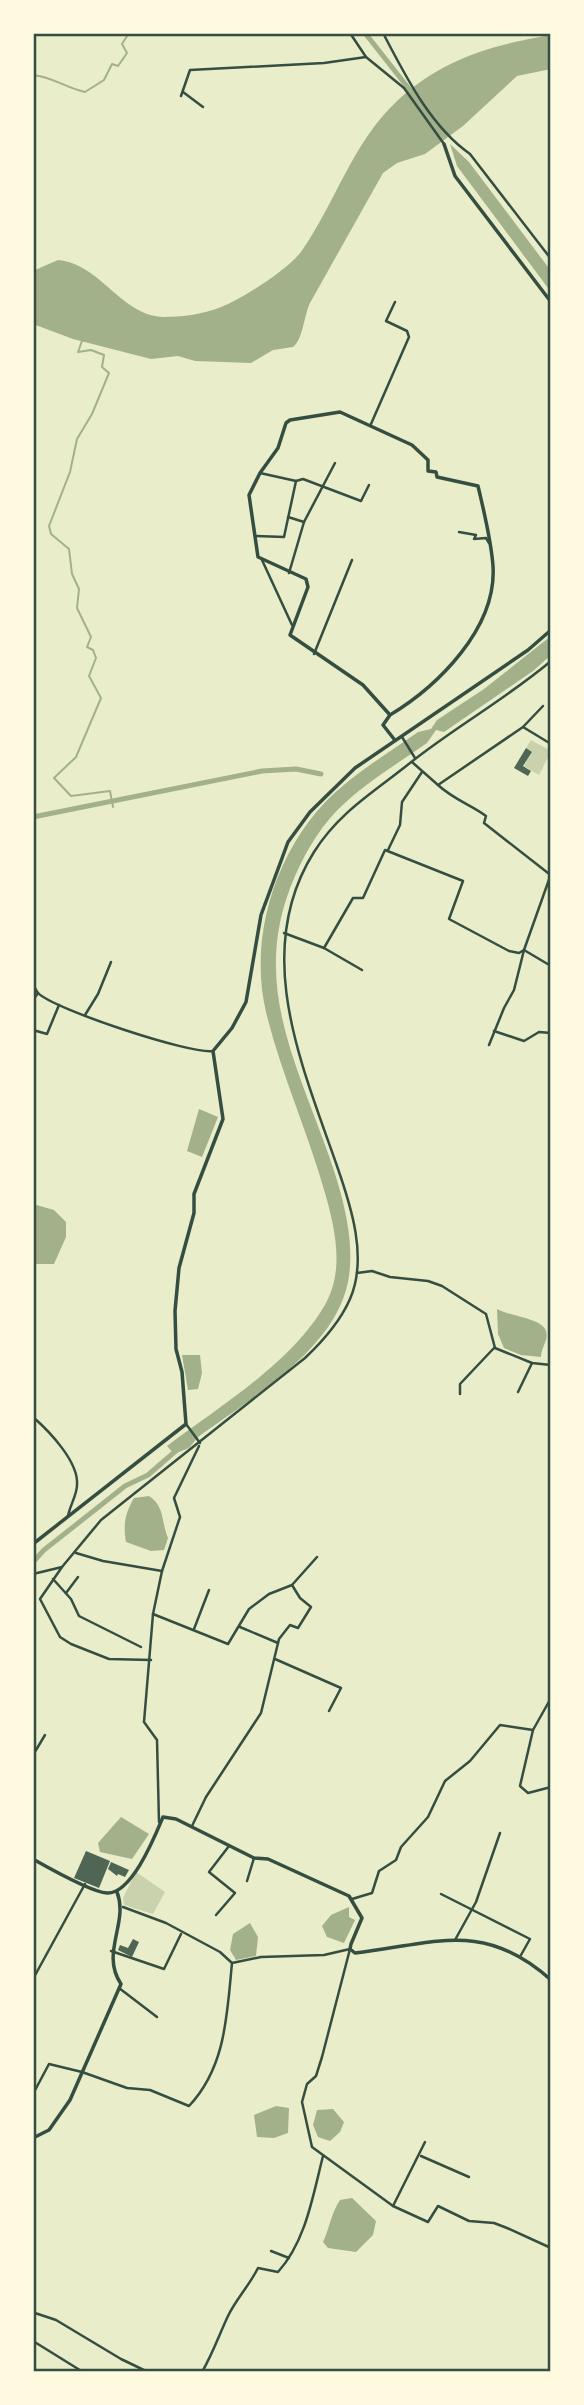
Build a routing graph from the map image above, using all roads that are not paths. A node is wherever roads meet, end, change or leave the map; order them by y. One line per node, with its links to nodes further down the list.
1 (350, 33): 3 (street)
2 (383, 33): 6 (street)
3 (366, 57): 4 (street); 5 (street)
4 (203, 107)
5 (444, 144): 8 (street)
6 (551, 260)
7 (395, 302): 9 (street)
8 (551, 302)
9 (371, 424): 11 (street); 19 (street)
10 (335, 463): 13 (street)
11 (260, 473): 12 (street); 18 (street)
12 (296, 481): 13 (street); 15 (street)
13 (325, 485): 14 (street); 16 (street)
14 (369, 485)
15 (288, 517): 16 (street); 18 (street)
16 (304, 522): 22 (street)
17 (459, 532): 19 (street)
18 (256, 536): 21 (street)
19 (489, 543): 28 (street)
20 (352, 559): 25 (street)
21 (262, 560): 22 (street); 23 (street)
22 (289, 573): 23 (street)
23 (292, 625): 25 (street)
24 (551, 630): 30 (street)
25 (314, 654): 28 (street)
26 (551, 661): 33 (street)
27 (543, 706): 29 (street)
28 (390, 715): 31 (street)
29 (523, 727): 32 (street); 35 (street)
30 (402, 736): 31 (street); 33 (street)
31 (394, 739): 53 (street)
32 (551, 744)
33 (414, 760): 34 (street); 38 (street)
34 (422, 771): 35 (street); 36 (street)
35 (438, 785): 37 (street)
36 (388, 850): 39 (street); 40 (street)
37 (550, 874): 40 (street)
38 (284, 933): 39 (street); 54 (street)
39 (324, 948): 43 (street)
40 (524, 950): 42 (street); 50 (street)
41 (111, 962): 48 (street)
42 (551, 966)
43 (362, 970)
44 (33, 984): 45 (street)
45 (38, 993): 46 (street); 47 (street)
46 (33, 1000)
47 (59, 1004): 48 (street); 49 (street)
48 (85, 1015): 53 (street)
49 (33, 1030)
50 (495, 1031): 51 (street); 52 (street)
51 (551, 1033)
52 (489, 1045)
53 (213, 1051): 61 (street)
54 (356, 1273): 55 (street); 62 (street)
55 (495, 1348): 56 (street); 59 (street)
56 (532, 1363): 57 (street); 58 (street)
57 (551, 1365)
58 (518, 1392)
59 (460, 1394)
60 (33, 1417): 63 (street)
61 (186, 1424): 62 (street); 63 (street)
62 (200, 1443): 65 (street); 68 (street)
63 (68, 1517): 64 (street)
64 (33, 1544)
65 (76, 1553): 67 (street); 68 (street)
66 (317, 1557): 72 (street)
67 (62, 1567): 69 (street); 71 (street)
68 (162, 1571): 77 (street)
69 (33, 1574)
70 (78, 1577): 74 (street)
71 (53, 1579): 74 (street); 76 (street)
72 (292, 1585): 78 (street); 80 (street)
73 (209, 1590): 79 (street)
74 (66, 1594): 81 (street)
75 (33, 1597): 76 (street)
76 (40, 1599): 83 (street)
77 (153, 1614): 79 (street); 83 (street)
78 (240, 1627): 79 (street); 80 (street)
79 (194, 1629)
80 (278, 1643): 82 (street)
81 (141, 1647)
82 (275, 1659): 85 (street); 91 (street)
83 (151, 1660): 90 (street)
84 (551, 1698): 86 (street)
85 (328, 1711)
86 (533, 1730): 89 (street); 100 (street)
87 (45, 1735): 88 (street)
88 (33, 1755)
89 (551, 1787)
90 (160, 1825): 91 (street); 98 (street)
91 (192, 1826): 93 (street)
92 (500, 1833): 102 (street)
93 (229, 1846): 94 (street); 103 (street)
94 (254, 1858): 96 (street); 100 (street)
95 (33, 1859): 97 (street)
96 (247, 1881)
97 (85, 1884): 98 (street); 110 (street)
98 (117, 1891): 101 (street)
99 (441, 1894): 102 (street)
100 (351, 1899): 106 (street)
101 (123, 1907): 104 (street); 107 (street)
102 (472, 1908): 105 (street); 108 (street)
103 (216, 1915)
104 (181, 1933): 107 (street); 109 (street)
105 (455, 1940): 106 (street); 108 (street)
106 (350, 1949): 109 (street); 118 (street)
107 (111, 1951): 112 (street)
108 (521, 1955): 111 (street)
109 (232, 1963): 114 (street)
110 (33, 1979)
111 (551, 1980)
112 (119, 1988): 113 (street); 114 (street)
113 (157, 2017)
114 (82, 2071): 115 (street); 116 (street)
115 (33, 2094)
116 (33, 2138)
117 (425, 2142): 119 (street)
118 (323, 2156): 121 (street); 124 (street)
119 (421, 2156): 120 (street); 121 (street)
120 (469, 2177)
121 (393, 2206): 122 (street)
122 (551, 2248)
123 (271, 2251): 124 (street)
124 (289, 2258): 130 (street)
125 (34, 2312): 126 (street); 129 (street)
126 (33, 2321)
127 (33, 2341): 128 (street)
128 (83, 2372)
129 (148, 2372)
130 (202, 2372)

